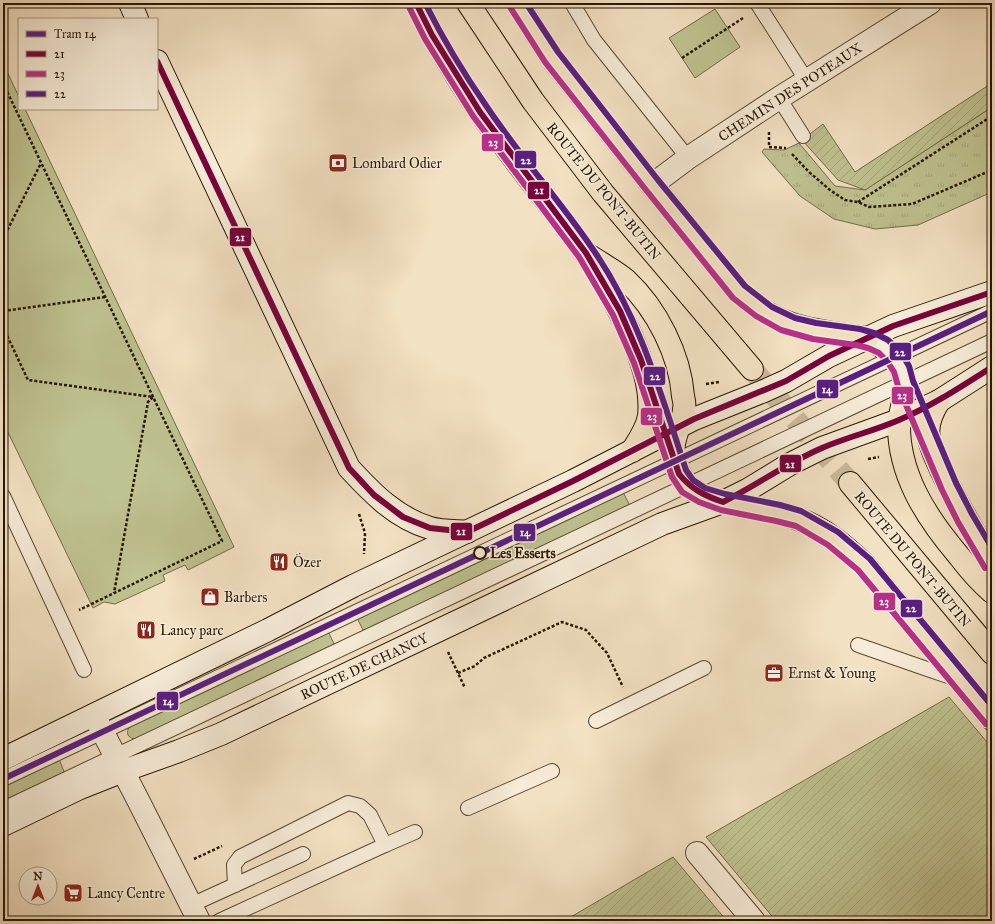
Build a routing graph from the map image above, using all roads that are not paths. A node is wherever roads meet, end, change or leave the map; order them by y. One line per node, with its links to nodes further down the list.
1 (130, 3): 8 (main road)
2 (416, 3): 15 (main road)
3 (468, 3): 22 (main road, ROUTE DU PONT-BUTIN)
4 (517, 3): 14 (main road)
5 (572, 3): 13 (lane)
6 (930, 3): 10 (main road, CHEMIN DES POTEAUX)
7 (759, 5): 10 (lane)
8 (137, 18)
9 (158, 63): 35 (main road)
10 (807, 80): 11 (main road, CHEMIN DES POTEAUX)
11 (779, 98): 12 (lane); 13 (main road, CHEMIN DES POTEAUX)
12 (803, 136)
13 (688, 158): 14 (main road, CHEMIN DES POTEAUX)
14 (652, 185): 18 (main road)
15 (586, 253): 23 (main road); 27 (main road)
16 (992, 292): 18 (main road)
17 (992, 311): 20 (lane)
18 (867, 338): 20 (main road); 27 (main road)
19 (992, 341): 24 (lane)
20 (895, 356): 24 (main road); 30 (lane)
21 (992, 366): 25 (main road, ROUTE DE CHANCY)
22 (752, 369)
23 (647, 382): 27 (lane); 29 (main road)
24 (905, 382): 26 (main road); 32 (lane)
25 (939, 401): 26 (main road, ROUTE DE CHANCY); 28 (main road)
26 (908, 416): 28 (lane); 34 (main road, ROUTE DE CHANCY); 37 (main road)
27 (672, 430): 29 (main road); 30 (main road)
28 (929, 438): 36 (main road)
29 (632, 451): 35 (main road)
30 (675, 461): 32 (main road); 45 (lane)
31 (850, 484): 39 (main road, ROUTE DU PONT-BUTIN)
32 (687, 486): 34 (main road); 47 (lane)
33 (3, 496): 41 (lane)
34 (723, 502): 42 (main road); 47 (main road, ROUTE DE CHANCY)
35 (467, 532): 45 (main road)
36 (992, 564)
37 (992, 592)
38 (858, 645): 42 (lane)
39 (992, 653)
40 (704, 668): 44 (lane)
41 (84, 670)
42 (964, 685): 43 (main road)
43 (992, 719)
44 (596, 721)
45 (98, 724): 46 (main road); 47 (main road); 49 (lane)
46 (3, 760)
47 (119, 764): 51 (lane); 52 (main road, ROUTE DE CHANCY); 58 (main road)
48 (552, 771): 50 (lane)
49 (3, 779)
50 (468, 808)
51 (3, 810)
52 (3, 825)
53 (414, 832): 54 (lane)
54 (385, 845): 57 (lane); 59 (lane)
55 (697, 853): 60 (main road)
56 (303, 854): 57 (lane)
57 (235, 885): 58 (lane)
58 (195, 913)
59 (219, 921)
60 (754, 921)

